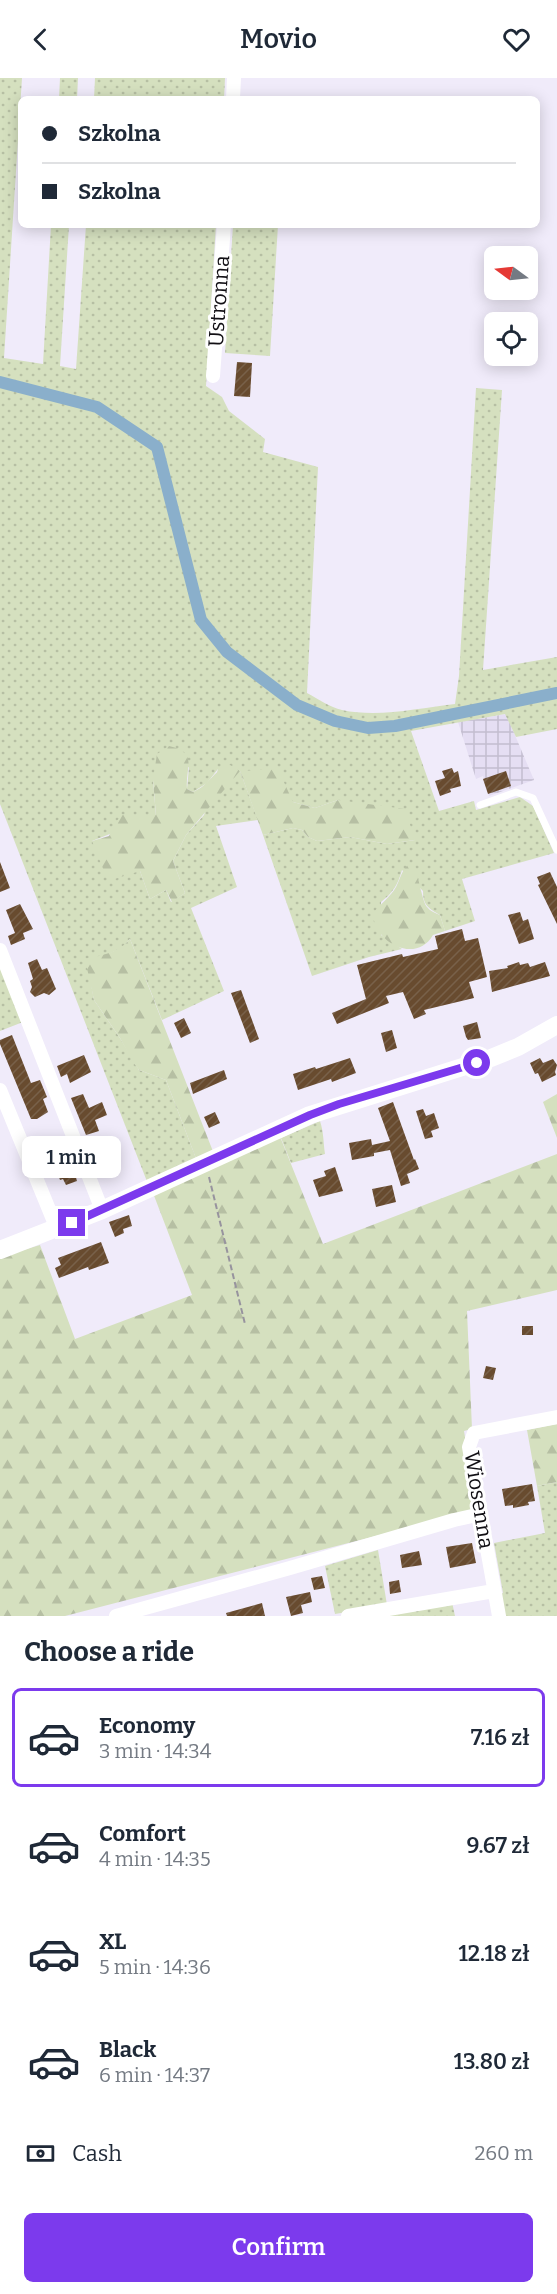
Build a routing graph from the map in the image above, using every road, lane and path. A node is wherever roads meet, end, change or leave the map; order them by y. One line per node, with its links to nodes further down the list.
1 (234, 78): 2 (street)
2 (232, 96)
3 (224, 228): 4 (street, Ustronna)
4 (213, 376)
5 (480, 805): 6 (lane)
6 (557, 850)
7 (0, 950): 11 (street)
8 (557, 1025): 10 (street)
9 (0, 1090): 12 (street)
10 (205, 1163): 11 (street); 14 (path)
11 (102, 1210): 12 (street)
12 (57, 1229): 13 (street)
13 (0, 1250)
14 (245, 1324)
15 (557, 1417): 16 (street, Wiosenna)
16 (481, 1514): 17 (street, Wiosenna); 18 (street)
17 (494, 1591): 19 (street); 20 (street, Wiosenna)
18 (116, 1616)
19 (348, 1616)
20 (499, 1616)

